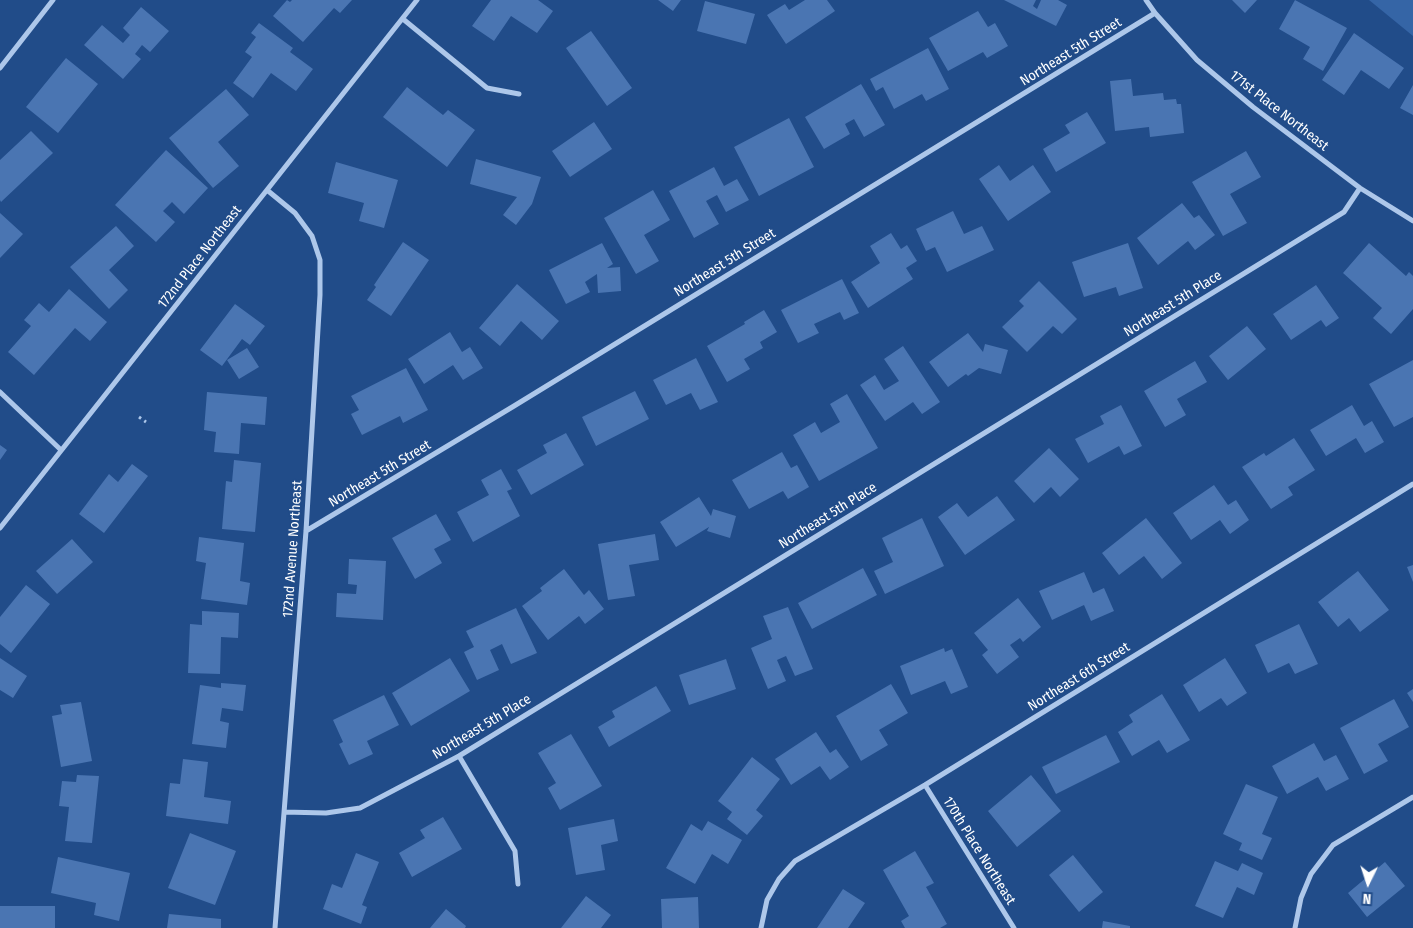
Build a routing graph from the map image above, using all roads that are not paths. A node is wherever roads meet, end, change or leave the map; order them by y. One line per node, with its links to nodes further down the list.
1 (53, 0): 6 (street)
2 (417, 0): 5 (street, 172nd Place Northeast)
3 (1146, 0): 4 (street, 171st Place Northeast)
4 (1155, 13): 8 (street, 171st Place Northeast); 15 (street, Northeast 5th Street)
5 (402, 19): 7 (street); 9 (street, 172nd Place Northeast)
6 (0, 68)
7 (519, 94)
8 (1360, 188): 10 (street, 171st Place Northeast); 16 (street, Northeast 5th Place)
9 (267, 190): 12 (street, 172nd Place Northeast); 15 (street, 172nd Avenue Northeast)
10 (1413, 221)
11 (0, 392): 12 (street)
12 (61, 450): 14 (street, 172nd Place Northeast)
13 (1413, 484): 17 (street, Northeast 6th Street)
14 (0, 528)
15 (306, 531): 19 (street, 172nd Avenue Northeast)
16 (459, 756): 19 (street, Northeast 5th Place); 20 (street)
17 (924, 785): 22 (street, Northeast 6th Street); 23 (street, 170th Place Northeast)
18 (1413, 797): 24 (street)
19 (284, 812): 21 (street, 172nd Avenue Northeast)
20 (518, 884)
21 (275, 928)
22 (761, 928)
23 (1014, 928)
24 (1296, 928)

